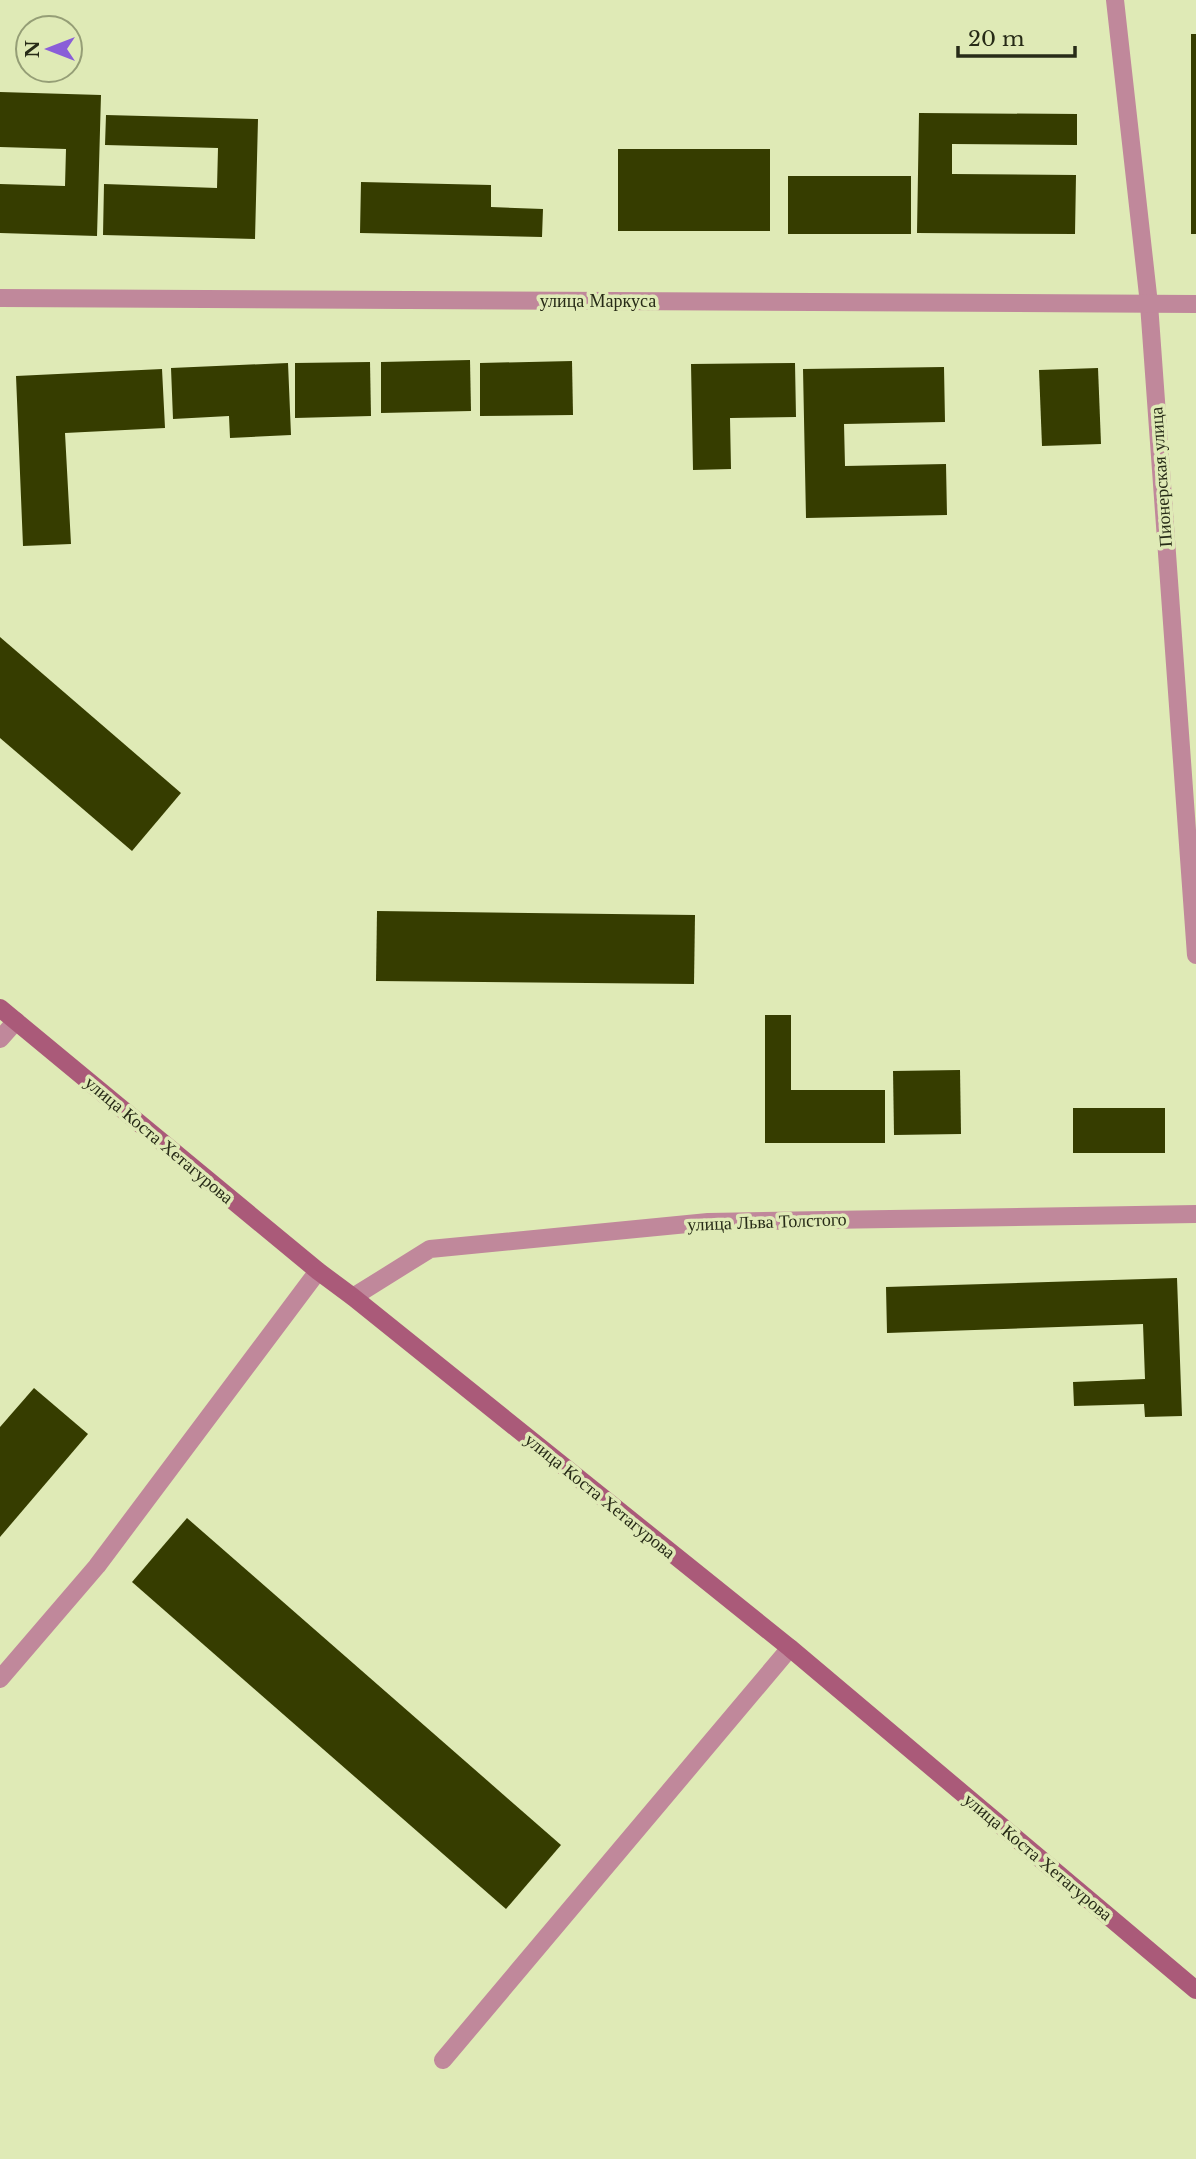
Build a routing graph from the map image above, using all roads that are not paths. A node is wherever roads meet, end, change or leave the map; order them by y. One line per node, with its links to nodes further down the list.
1 (1115, 0): 3 (street, Пионерская улица)
2 (0, 298): 3 (street, улица Маркуса)
3 (1149, 304): 4 (street, улица Маркуса); 5 (street, Пионерская улица)
4 (1196, 304)
5 (1196, 955)
6 (0, 1008): 7 (main road, улица Коста Хетагурова)
7 (16, 1021): 8 (street); 10 (main road, улица Коста Хетагурова)
8 (0, 1039)
9 (1196, 1214): 11 (street, улица Льва Толстого)
10 (318, 1271): 11 (main road, улица Коста Хетагурова); 13 (street)
11 (353, 1297): 12 (main road, улица Коста Хетагурова)
12 (790, 1648): 14 (main road, улица Коста Хетагурова); 15 (street)
13 (0, 1679)
14 (1195, 1987)
15 (443, 2060)

